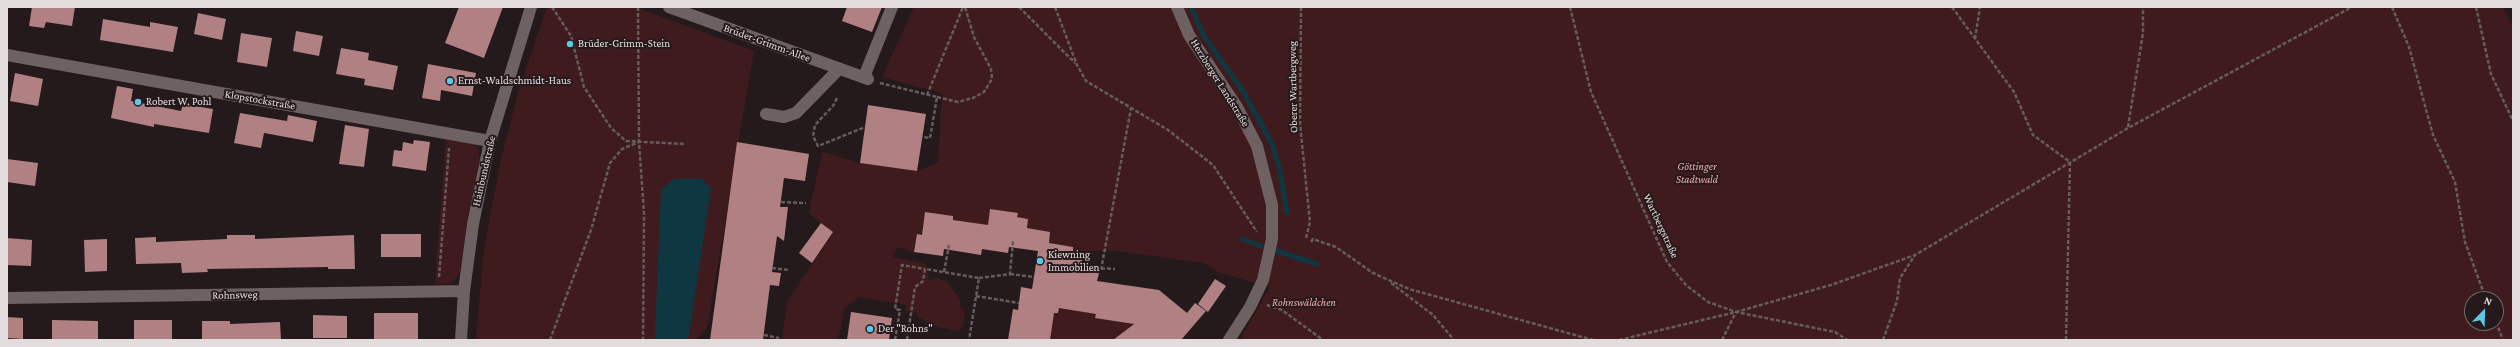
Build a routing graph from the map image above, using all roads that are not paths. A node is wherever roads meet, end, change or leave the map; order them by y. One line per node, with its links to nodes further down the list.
1 (531, 7): 8 (street, Hainbundstraße)
2 (669, 7): 6 (street, Brüder-Grimm-Allee)
3 (892, 7): 6 (street, Brüder-Grimm-Allee)
4 (1177, 7): 12 (street, Herzberger Landstraße)
5 (7, 55): 8 (street, Klopstockstraße)
6 (839, 69): 7 (street)
7 (766, 114)
8 (490, 141): 9 (street, Hainbundstraße)
9 (464, 291): 10 (street, Rohnsweg); 11 (street, Hainbundstraße)
10 (7, 298)
11 (461, 340)
12 (1229, 340)

